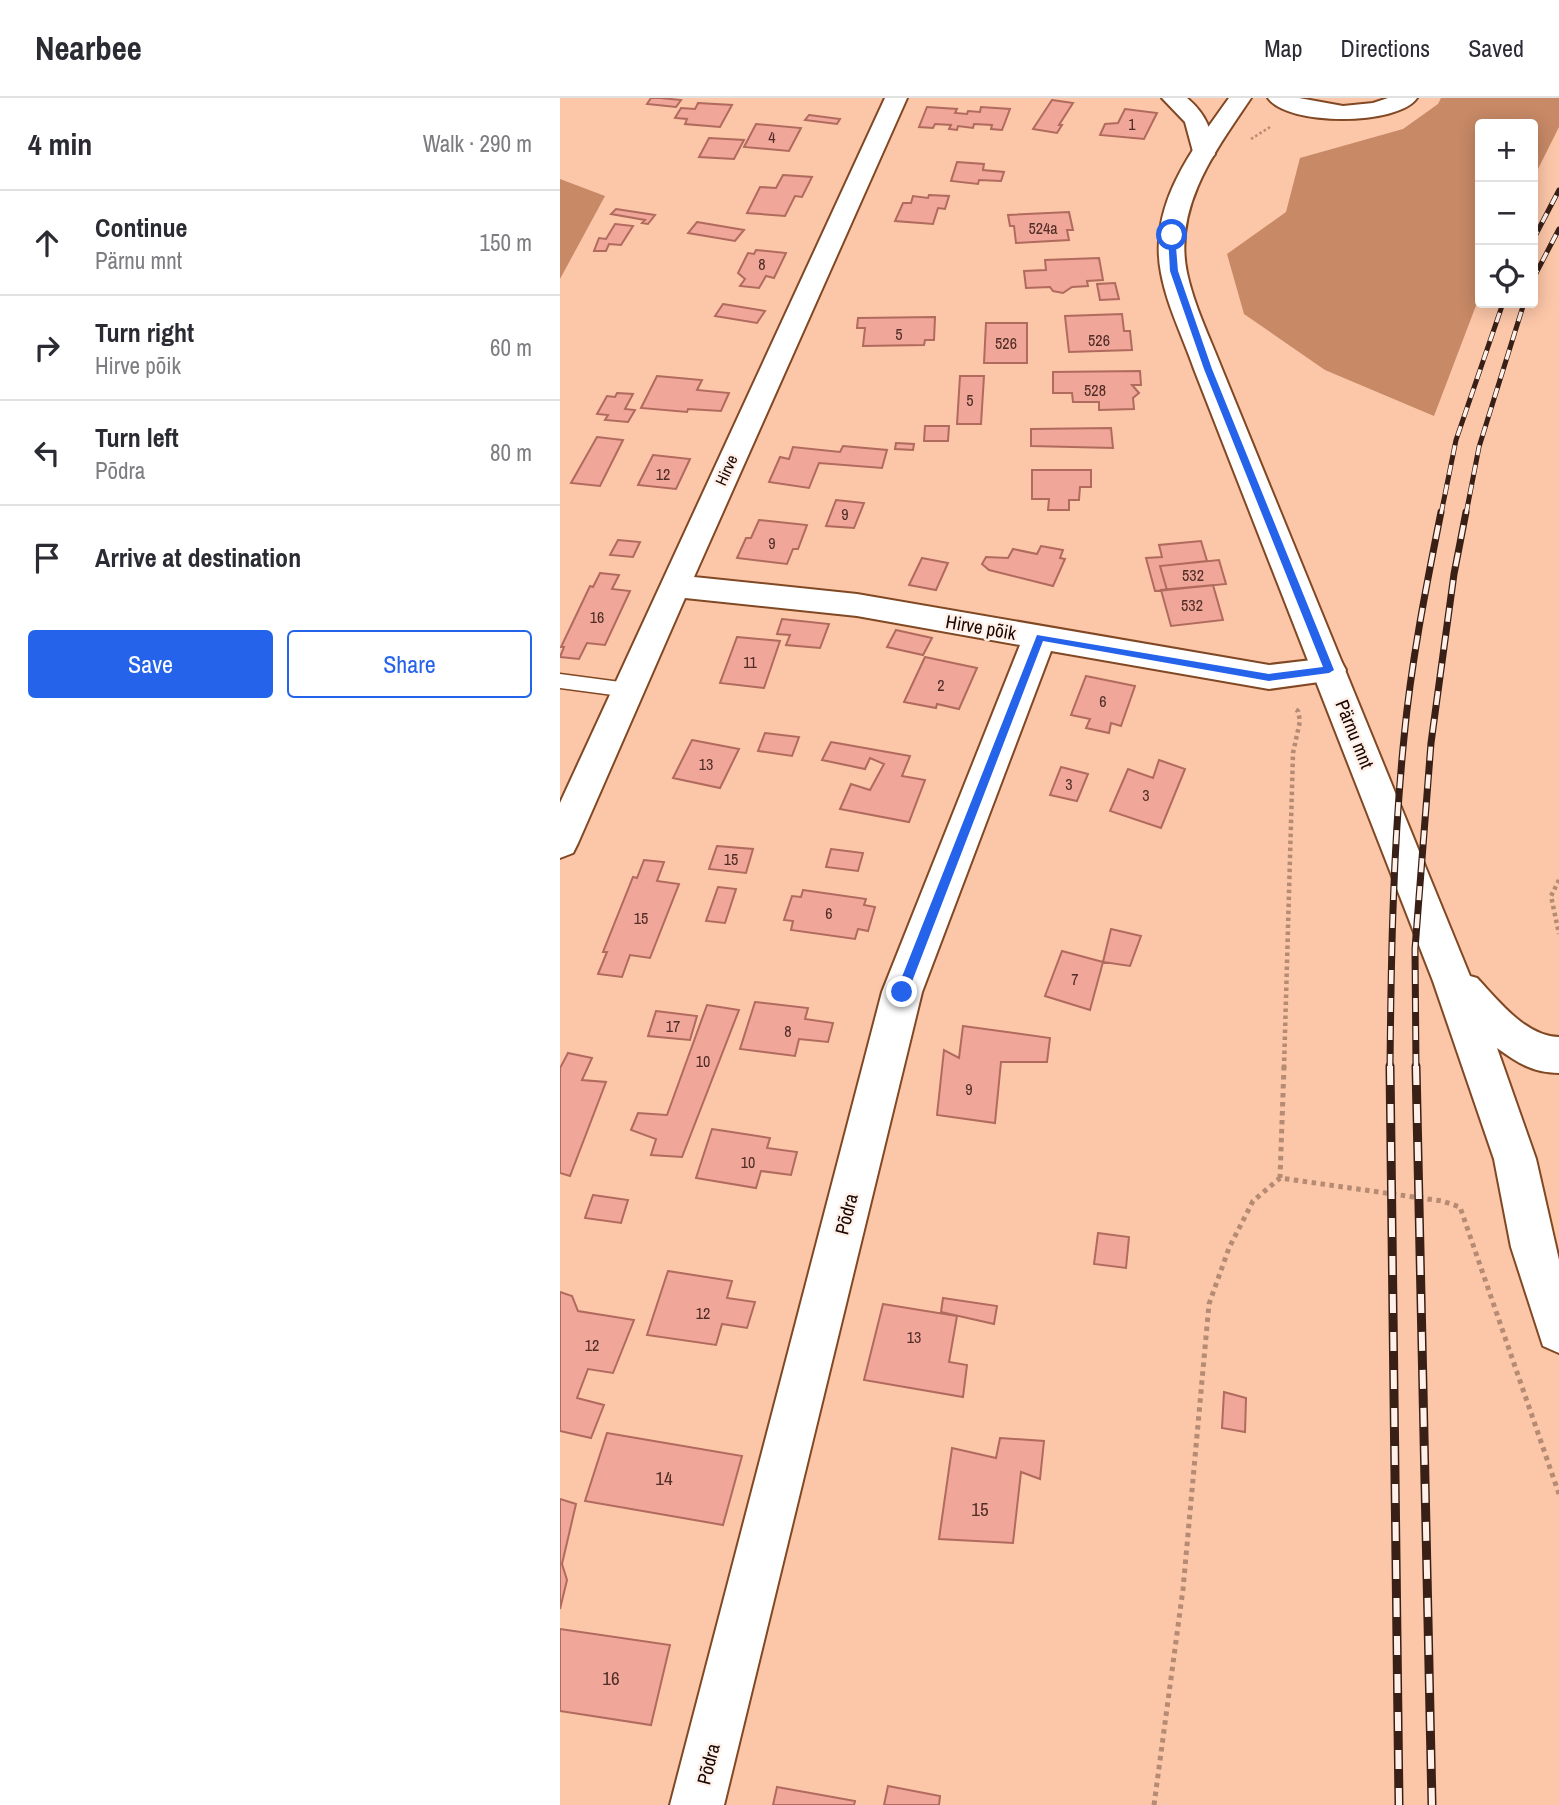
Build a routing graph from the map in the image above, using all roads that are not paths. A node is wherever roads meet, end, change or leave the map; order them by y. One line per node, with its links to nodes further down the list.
1 (896, 98): 8 (street, Hirve)
2 (1173, 98): 7 (street)
3 (1240, 98): 7 (street, Pärnu mnt)
4 (1406, 98): 5 (street)
5 (1275, 113)
6 (1246, 134): 7 (street, Pärnu mnt)
7 (1203, 154): 10 (street, Pärnu mnt)
8 (674, 586): 9 (street, Hirve põik); 12 (street, Hirve)
9 (1040, 637): 10 (street, Hirve põik); 19 (street, Põdra)
10 (1329, 670): 14 (street, Pärnu mnt)
11 (560, 681): 12 (lane)
12 (628, 690): 13 (street, Hirve)
13 (560, 844)
14 (1454, 981): 15 (street); 16 (street, Pärnu mnt)
15 (1559, 1055)
16 (1515, 1159): 17 (street, Pärnu mnt); 18 (street, Pärnu mnt)
17 (1559, 1240)
18 (1559, 1330)
19 (697, 1805)

